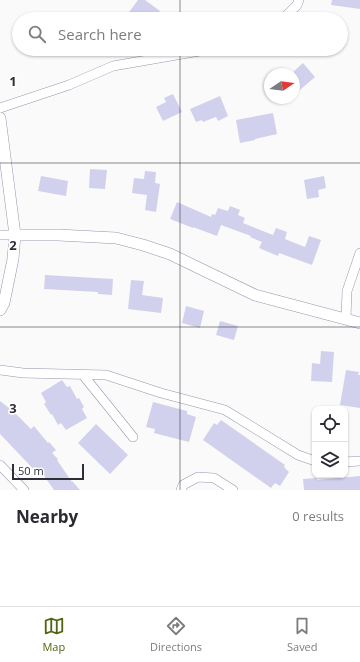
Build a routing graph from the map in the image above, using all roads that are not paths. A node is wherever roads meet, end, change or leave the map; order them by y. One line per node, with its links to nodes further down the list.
1 (300, 0): 2 (street)
2 (290, 12)
3 (171, 56): 4 (street)
4 (0, 108)
5 (0, 118): 7 (street)
6 (0, 234): 7 (street)
7 (15, 235): 9 (street); 10 (street)
8 (360, 252): 10 (street)
9 (0, 310)
10 (346, 318): 11 (street)
11 (360, 323)
12 (0, 370): 13 (street)
13 (83, 375): 14 (street); 15 (street)
14 (133, 437)
15 (312, 460)
16 (360, 461): 17 (street)
17 (348, 462)
18 (2, 471): 19 (street)
19 (24, 490)
20 (181, 490): 21 (street)
21 (233, 490)

